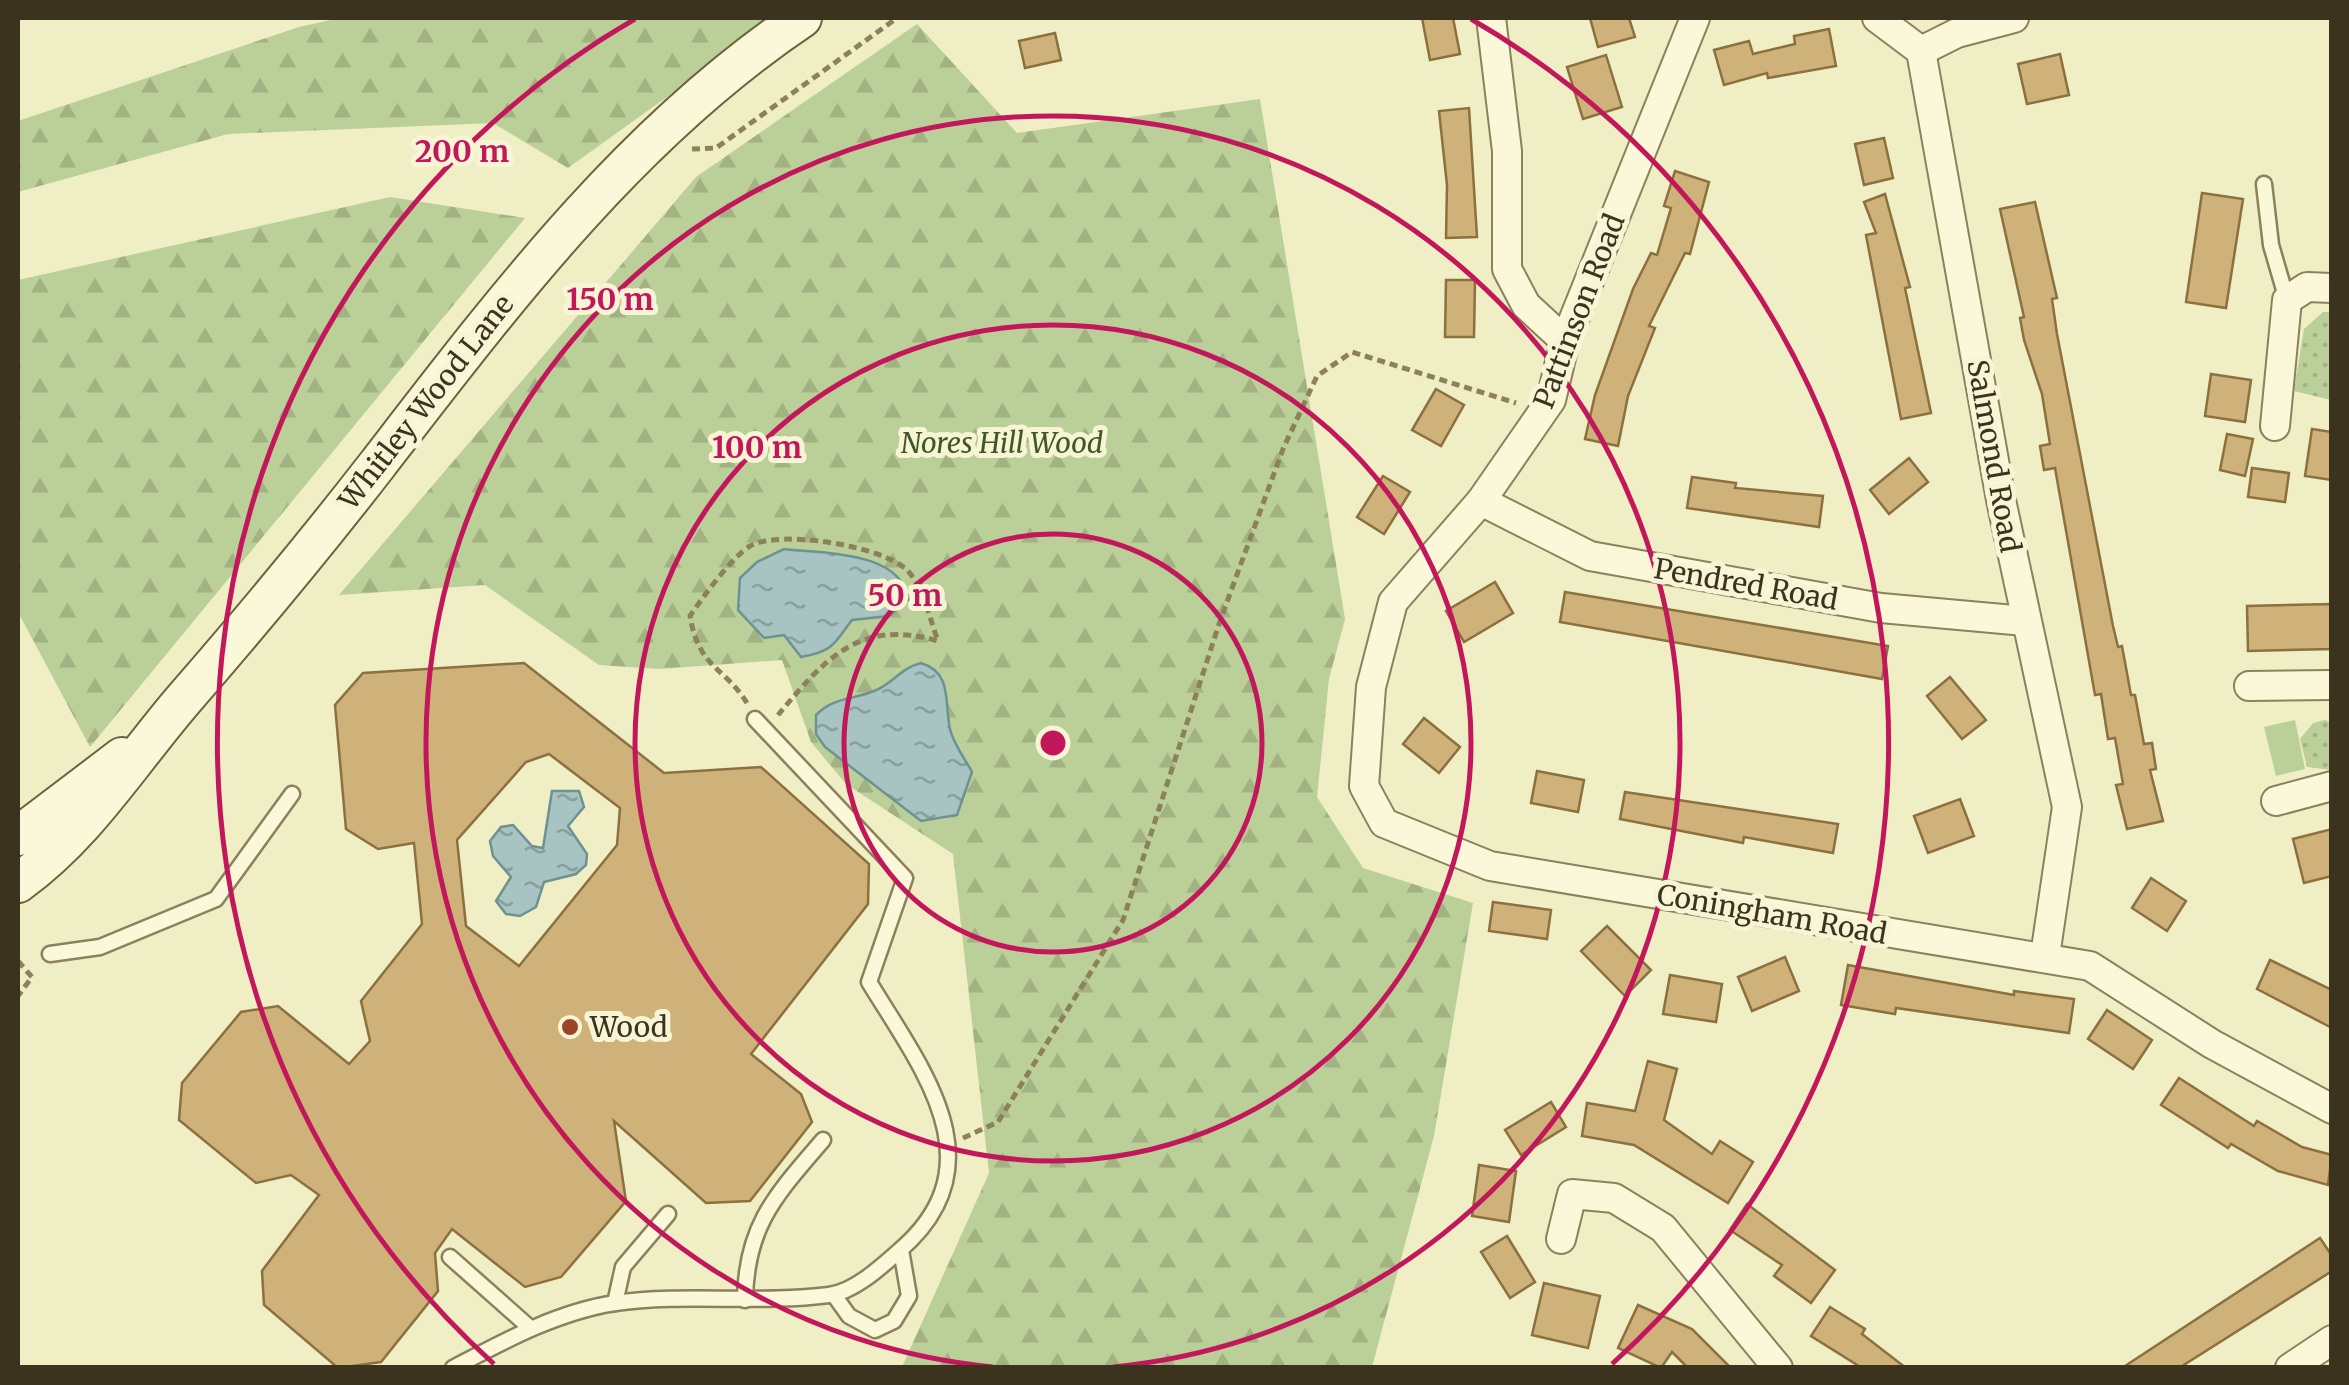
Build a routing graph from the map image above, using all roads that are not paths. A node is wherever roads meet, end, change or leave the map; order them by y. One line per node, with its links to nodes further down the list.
1 (802, 18): 18 (main road, Whitley Wood Lane)
2 (1491, 18): 10 (street)
3 (1695, 18): 10 (street, Pattinson Road)
4 (1877, 18): 6 (street)
5 (2013, 18): 6 (street)
6 (1921, 51): 13 (street, Salmond Road)
7 (2264, 184): 9 (lane)
8 (2332, 288): 9 (street)
9 (2287, 300): 11 (street)
10 (1566, 341): 12 (street, Pattinson Road)
11 (2275, 426)
12 (1481, 501): 13 (street, Pendred Road); 14 (street, Pattinson Road)
13 (2025, 621): 25 (street, Salmond Road)
14 (1386, 628): 25 (street, Coningham Road)
15 (2332, 685): 16 (street)
16 (2249, 686)
17 (761, 724): 30 (lane)
18 (160, 728): 22 (main road, Whitley Wood Lane); 23 (main road, Whitley Wood Lane)
19 (2332, 786): 21 (street)
20 (292, 794): 24 (lane)
21 (2276, 801)
22 (18, 836)
23 (18, 883)
24 (50, 954)
25 (2045, 956): 26 (street, Coningham Road)
26 (2332, 1109)
27 (822, 1140): 33 (lane)
28 (668, 1214): 34 (lane)
29 (1561, 1239): 38 (street)
30 (901, 1250): 32 (lane); 32 (lane)
31 (450, 1257): 35 (lane)
32 (834, 1294): 33 (lane)
33 (745, 1300): 34 (lane)
34 (615, 1303): 35 (lane)
35 (530, 1328): 37 (lane)
36 (2332, 1340): 39 (street)
37 (453, 1368)
38 (1778, 1368)
39 (2290, 1368)

